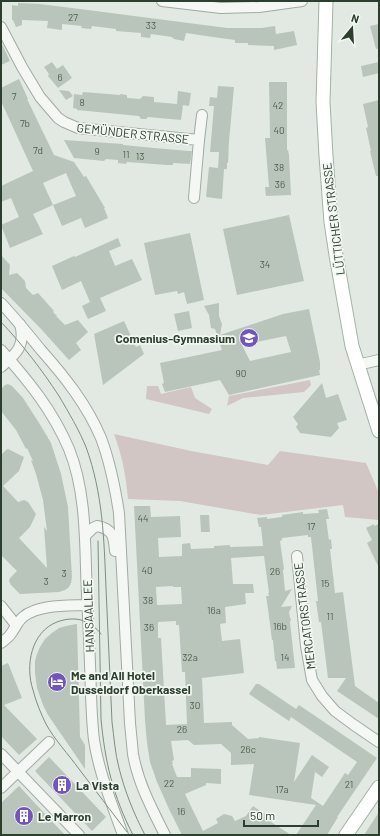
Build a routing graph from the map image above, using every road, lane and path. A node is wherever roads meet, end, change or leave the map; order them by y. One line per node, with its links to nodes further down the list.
1 (162, 1): 2 (street)
2 (302, 1)
3 (326, 1): 13 (main road, LÜTTICHER STRASSE)
4 (1, 27): 6 (street, GEMÜNDER STRASSE)
5 (202, 115): 6 (street, GEMÜNDER STRASSE)
6 (199, 140): 7 (street, GEMÜNDER STRASSE)
7 (194, 198)
8 (1, 303): 9 (street)
9 (20, 324): 11 (street); 18 (street)
10 (1, 350): 11 (street, HANSAALLEE)
11 (10, 360): 14 (street); 16 (street, HANSAALLEE)
12 (379, 360): 13 (street)
13 (357, 365): 15 (main road, LÜTTICHER STRASSE)
14 (1, 367)
15 (379, 432)
16 (85, 536): 18 (street); 19 (street, HANSAALLEE)
17 (297, 556): 24 (street, MERCATORSTRASSE)
18 (122, 558): 31 (street)
19 (88, 605): 21 (street); 30 (street, HANSAALLEE)
20 (1, 606): 21 (street)
21 (16, 625): 22 (street)
22 (1, 643)
23 (49, 742): 26 (street)
24 (379, 742)
25 (1, 754): 26 (street)
26 (18, 772): 28 (street); 29 (street)
27 (379, 786): 32 (main road)
28 (1, 788)
29 (79, 835)
30 (123, 835)
31 (165, 835)
32 (346, 835)

